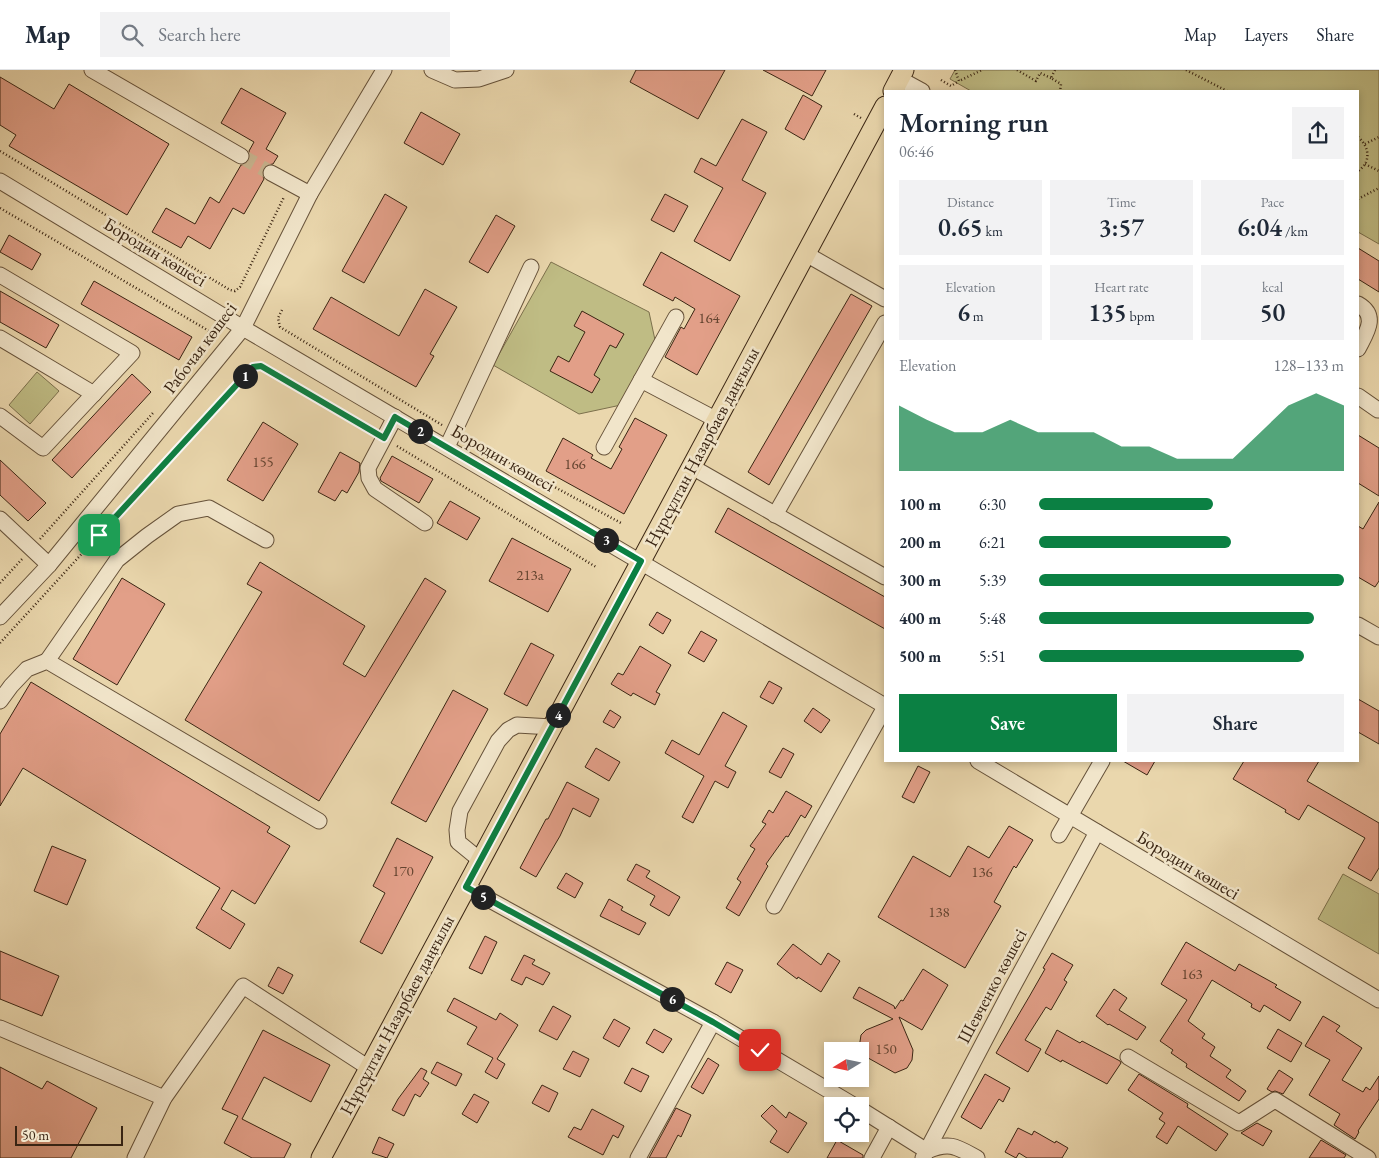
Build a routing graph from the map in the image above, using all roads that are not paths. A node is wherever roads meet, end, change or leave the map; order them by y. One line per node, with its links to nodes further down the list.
1 (92, 70): 8 (street)
2 (384, 70): 11 (street, Рабочая көшесі)
3 (432, 70): 4 (street)
4 (506, 70)
5 (899, 80): 6 (street)
6 (920, 90)
7 (884, 108): 12 (main road, Нұрсұлтан Назарбаев даңғылы)
8 (241, 156)
9 (271, 173): 11 (street)
10 (0, 181): 19 (street, Бородин көшесі)
11 (310, 194): 19 (street, Рабочая көшесі)
12 (806, 254): 15 (street); 28 (main road, Нұрсұлтан Назарбаев даңғылы)
13 (531, 267): 29 (street)
14 (0, 275): 23 (street)
15 (884, 298)
16 (1359, 305): 21 (street)
17 (676, 317): 22 (street)
18 (884, 325): 32 (street)
19 (243, 328): 27 (street, Бородин көшесі); 37 (street, Рабочая көшесі)
20 (0, 338): 23 (street)
21 (1359, 347)
22 (641, 380): 28 (street); 30 (street)
23 (94, 394): 26 (street)
24 (1359, 397): 25 (street)
25 (1378, 410)
26 (0, 416)
27 (395, 417): 29 (street, Бородин көшесі); 34 (street)
28 (717, 420): 31 (main road, Нұрсұлтан Назарбаев даңғылы)
29 (447, 447): 36 (street, Бородин көшесі)
30 (604, 447)
31 (692, 467): 32 (street); 36 (main road, Нұрсұлтан Назарбаев даңғылы)
32 (776, 515): 38 (street)
33 (0, 519): 37 (street)
34 (425, 523)
35 (266, 540): 42 (street)
36 (641, 561): 44 (street, Бородин көшесі); 46 (main road, Нұрсұлтан Назарбаев даңғылы)
37 (49, 565): 39 (street, Рабочая көшесі)
38 (884, 576)
39 (0, 617)
40 (1359, 626): 41 (street)
41 (1379, 637)
42 (47, 661): 43 (street); 50 (street)
43 (0, 701)
44 (884, 706)
45 (884, 709): 55 (street)
46 (552, 727): 53 (main road, Нұрсұлтан Назарбаев даңғылы); 53 (street)
47 (980, 762): 49 (street, Бородин көшесі)
48 (1101, 762): 49 (street)
49 (1069, 816): 51 (street, Бородин көшесі); 52 (street)
50 (319, 821)
51 (1097, 832): 56 (street, Бородин көшесі); 65 (street, Шевченко көшесі)
52 (1059, 835)
53 (480, 860): 54 (main road, Нұрсұлтан Назарбаев даңғылы)
54 (466, 887): 57 (street); 60 (main road, Нұрсұлтан Назарбаев даңғылы)
55 (774, 906)
56 (1379, 1000)
57 (713, 1022): 61 (street); 68 (street)
58 (0, 1028): 62 (street)
59 (1128, 1057): 71 (street)
60 (369, 1068): 62 (street); 66 (main road, Нұрсұлтан Назарбаев даңғылы)
61 (840, 1097)
62 (164, 1098): 67 (street)
63 (869, 1115): 64 (street)
64 (889, 1127): 65 (street); 69 (street)
65 (927, 1156): 70 (street)
66 (325, 1157)
67 (135, 1158)
68 (638, 1158)
69 (872, 1158)
70 (977, 1158)
71 (1368, 1158)

